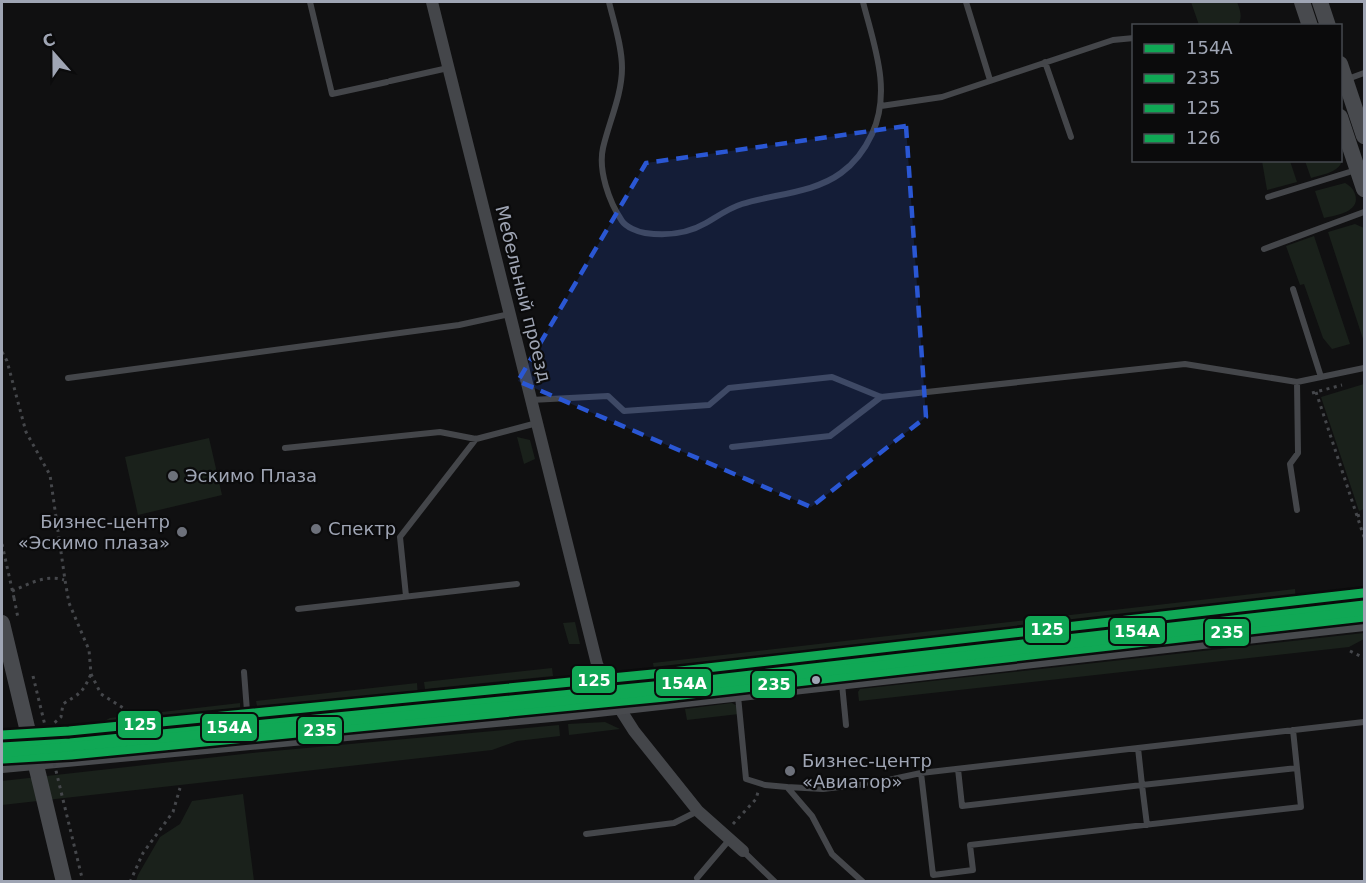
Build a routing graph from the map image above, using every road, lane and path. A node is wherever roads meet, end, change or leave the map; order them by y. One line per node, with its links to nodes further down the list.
1 (310, 2): 10 (lane)
2 (432, 2): 10 (street, Мебельный проезд)
3 (609, 2): 14 (lane)
4 (863, 2): 14 (lane)
5 (966, 2): 13 (lane)
6 (1302, 2): 7 (street)
7 (1315, 19)
8 (1132, 38): 9 (lane)
9 (1045, 62): 13 (lane); 17 (lane)
10 (448, 68): 24 (street, Мебельный проезд)
11 (1365, 73): 12 (lane)
12 (1342, 75): 16 (street)
13 (990, 80): 14 (lane)
14 (881, 106)
15 (1342, 120): 18 (street)
16 (1365, 136)
17 (1071, 137)
18 (1361, 168): 19 (street); 20 (lane)
19 (1365, 189)
20 (1268, 196)
21 (1365, 212): 22 (lane)
22 (1264, 249)
23 (1293, 289): 27 (lane)
24 (510, 314): 28 (lane); 32 (street, Мебельный проезд)
25 (2, 352): 42 (path)
26 (1365, 368): 27 (lane)
27 (1321, 377): 29 (lane)
28 (68, 378)
29 (1297, 382): 31 (lane); 37 (lane)
30 (1345, 384): 39 (path)
31 (881, 397): 32 (lane); 35 (lane)
32 (531, 400): 33 (street, Мебельный проезд)
33 (537, 423): 34 (lane); 58 (street, Мебельный проезд)
34 (476, 439): 36 (lane); 45 (lane)
35 (732, 447)
36 (285, 448)
37 (1297, 510)
38 (1365, 514): 39 (path)
39 (1357, 516): 40 (path)
40 (1365, 537)
41 (2, 544): 44 (path)
42 (64, 580): 44 (path); 55 (path)
43 (518, 584): 45 (lane)
44 (12, 591): 48 (path, bridge)
45 (406, 596): 47 (lane)
46 (1365, 605): 56 (street)
47 (298, 609)
48 (19, 621)
49 (2, 623): 84 (street, bridge)
50 (1365, 623): 56 (street)
51 (1350, 651): 52 (path)
52 (1365, 658)
53 (30, 666): 85 (path, bridge)
54 (244, 672): 62 (lane)
55 (91, 674): 59 (path); 63 (path)
56 (841, 674): 57 (street); 61 (lane)
57 (737, 685): 58 (street); 73 (lane)
58 (614, 698): 62 (street); 65 (street); 78 (street, Мебельный проезд)
59 (129, 711)
60 (1365, 722): 64 (lane)
61 (846, 725)
62 (248, 726): 65 (lane); 66 (street)
63 (52, 729)
64 (1293, 730): 67 (lane); 69 (lane)
65 (250, 743): 68 (street)
66 (2, 747)
67 (1138, 748): 70 (lane); 75 (lane)
68 (2, 765)
69 (1297, 768): 75 (lane); 79 (lane)
70 (958, 769): 71 (lane); 75 (lane)
71 (921, 773): 72 (lane); 79 (lane)
72 (879, 782)
73 (759, 784): 76 (lane); 81 (path)
74 (865, 784): 76 (lane)
75 (1142, 785): 79 (lane)
76 (787, 787): 88 (lane)
77 (180, 788): 86 (path)
78 (698, 811): 80 (lane); 81 (street, Мебельный проезд)
79 (1147, 825)
80 (586, 834)
81 (730, 834): 82 (street, Мебельный проезд); 83 (lane)
82 (743, 852): 87 (lane)
83 (697, 878)
84 (64, 882)
85 (83, 882)
86 (130, 882)
87 (775, 882)
88 (863, 882)

